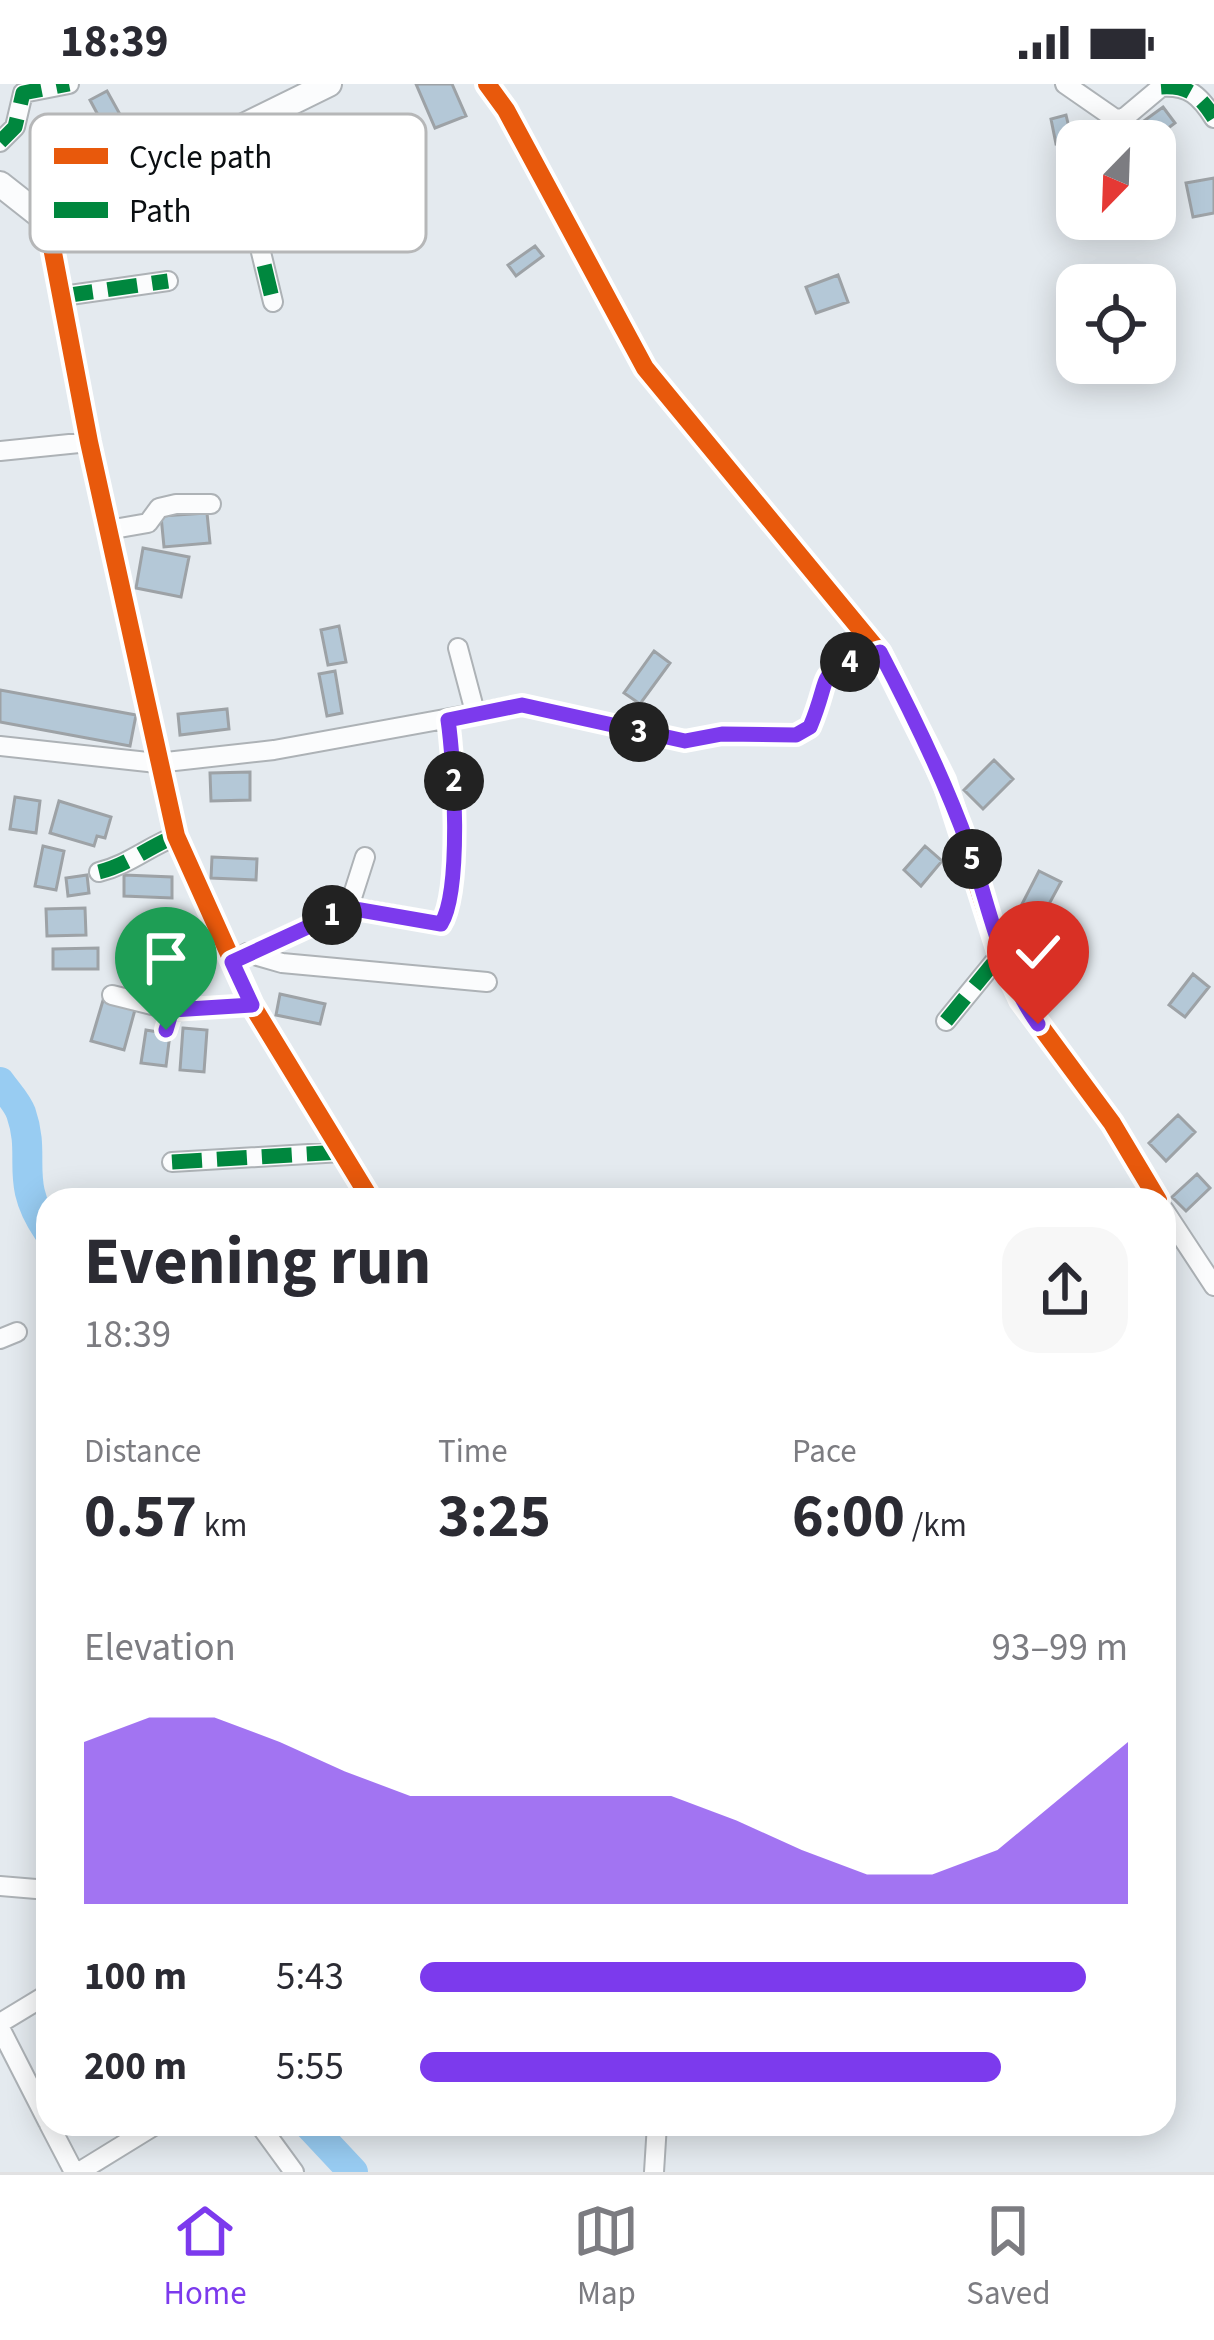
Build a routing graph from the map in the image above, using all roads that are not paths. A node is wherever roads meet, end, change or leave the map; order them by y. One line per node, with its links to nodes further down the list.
1 (69, 84): 7 (street)
2 (329, 84): 5 (main road)
3 (488, 84): 20 (street)
4 (1065, 84): 6 (street)
5 (268, 114)
6 (1214, 118)
7 (0, 142)
8 (0, 184): 9 (main road)
9 (30, 208)
10 (54, 252): 13 (street)
11 (261, 252): 14 (street)
12 (168, 281): 13 (street)
13 (63, 296): 15 (street)
14 (273, 302)
15 (89, 442): 16 (street); 18 (street)
16 (0, 451)
17 (211, 504): 18 (street)
18 (108, 530): 24 (street)
19 (458, 648): 21 (street)
20 (880, 652): 21 (street); 29 (street)
21 (475, 712): 22 (street)
22 (448, 720): 24 (street); 28 (street)
23 (0, 746): 24 (street)
24 (157, 764): 25 (street)
25 (176, 836): 27 (street); 30 (street)
26 (365, 857): 28 (street)
27 (99, 872)
28 (349, 908): 30 (street)
29 (1000, 955): 34 (street); 38 (street)
30 (240, 958): 31 (street); 33 (street)
31 (487, 982)
32 (112, 995): 33 (street)
33 (252, 1005): 35 (street)
34 (946, 1022)
35 (342, 1152): 36 (street); 37 (street)
36 (172, 1162)
37 (364, 1188)
38 (1151, 1188)
39 (1176, 1228): 40 (street)
40 (1214, 1286)
41 (0, 1886): 42 (street)
42 (36, 1889)
43 (36, 2002): 44 (street)
44 (0, 2026): 45 (street)
45 (36, 2097)
46 (56, 2136): 50 (street)
47 (134, 2136): 50 (street)
48 (268, 2136): 51 (street)
49 (656, 2136): 52 (street)
50 (76, 2172)
51 (294, 2172)
52 (654, 2172)

